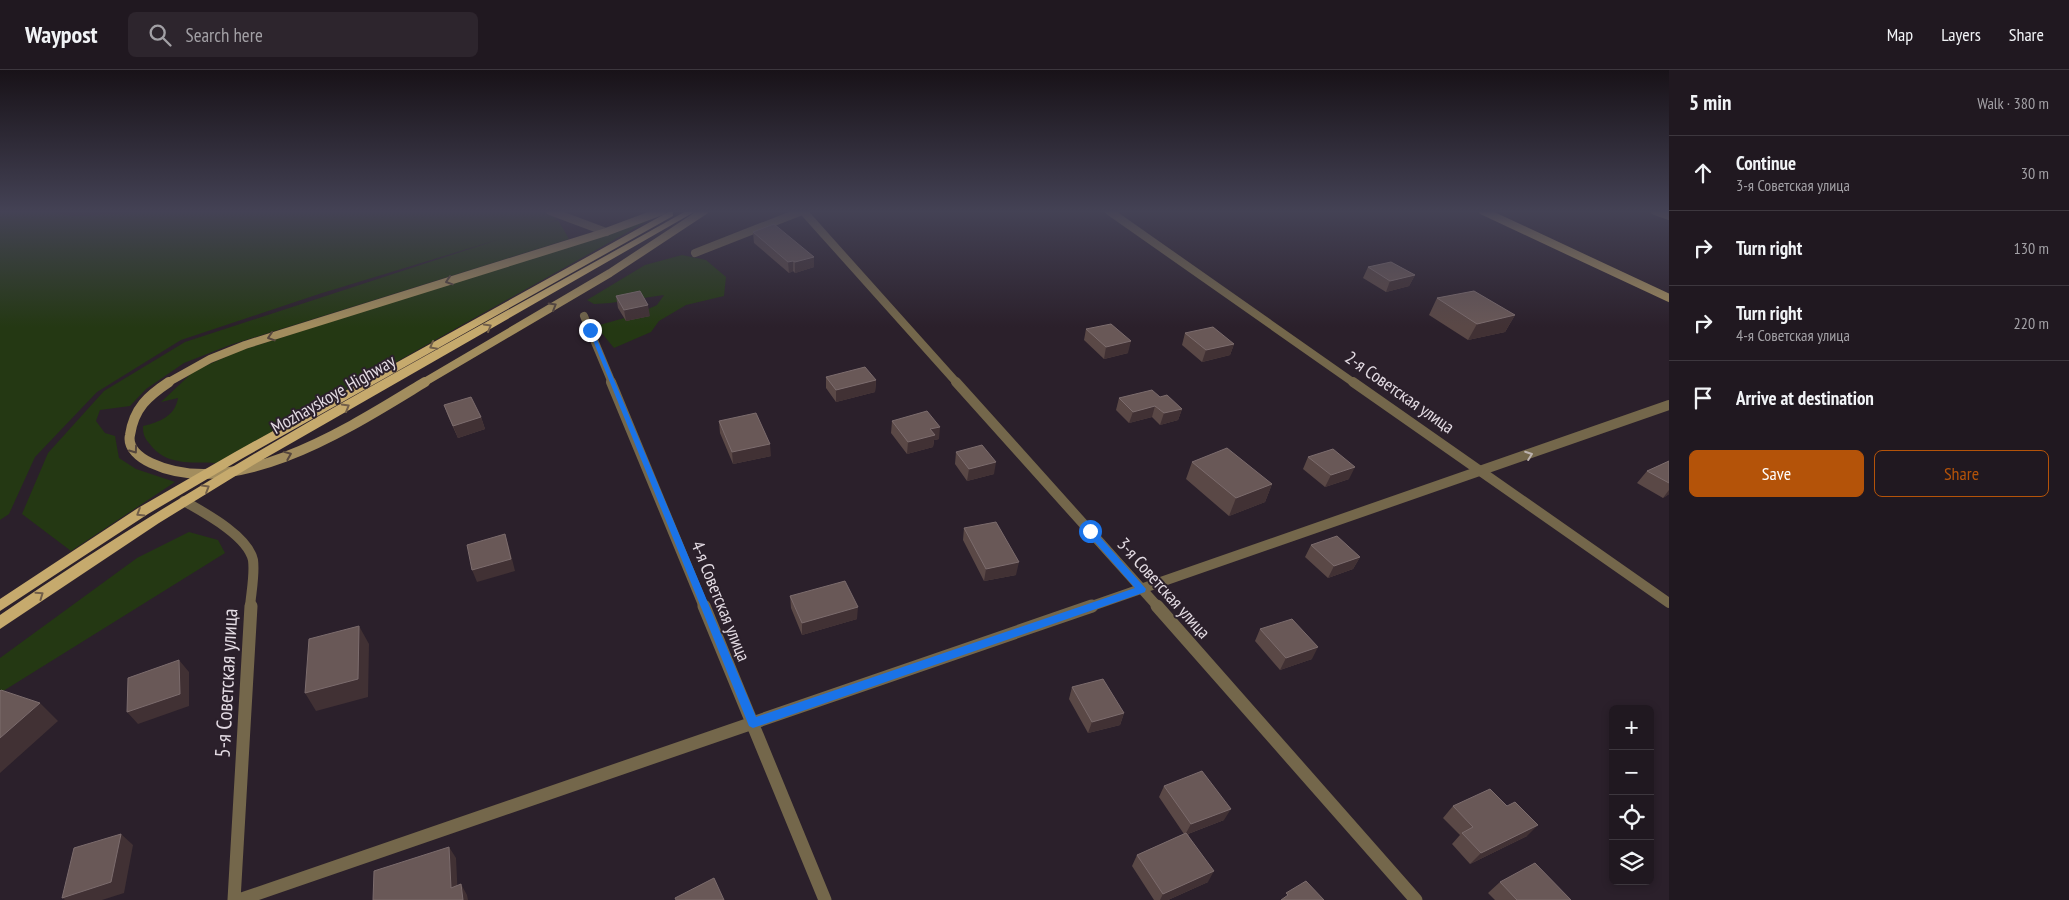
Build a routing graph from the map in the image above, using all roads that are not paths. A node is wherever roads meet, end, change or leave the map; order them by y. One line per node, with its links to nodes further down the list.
1 (550, 250): 4 (main road, one-way to 4)
2 (605, 250): 17 (main road, Mozhayskoye Highway, one-way to 17)
3 (624, 250): 14 (main road, Mozhayskoye Highway, one-way to 3)
4 (646, 250)
5 (703, 250): 9 (street)
6 (838, 250): 15 (street, 3-я Советская улица)
7 (1166, 250): 13 (street, 2-я Советская улица)
8 (1566, 250): 10 (main road)
9 (695, 253)
10 (1669, 298)
11 (584, 316): 19 (street, 4-я Советская улица)
12 (1669, 405): 13 (street, one-way to 12)
13 (1483, 471): 15 (street); 16 (street, 2-я Советская улица)
14 (184, 501): 18 (main road, Mozhayskoye Highway, one-way to 14); 20 (street, 5-я Советская улица)
15 (1142, 589): 19 (street); 23 (street, 3-я Советская улица)
16 (1669, 603)
17 (0, 606)
18 (0, 623)
19 (753, 723): 21 (street); 22 (street, 4-я Советская улица)
20 (234, 900)
21 (239, 900)
22 (825, 900)
23 (1416, 900)

